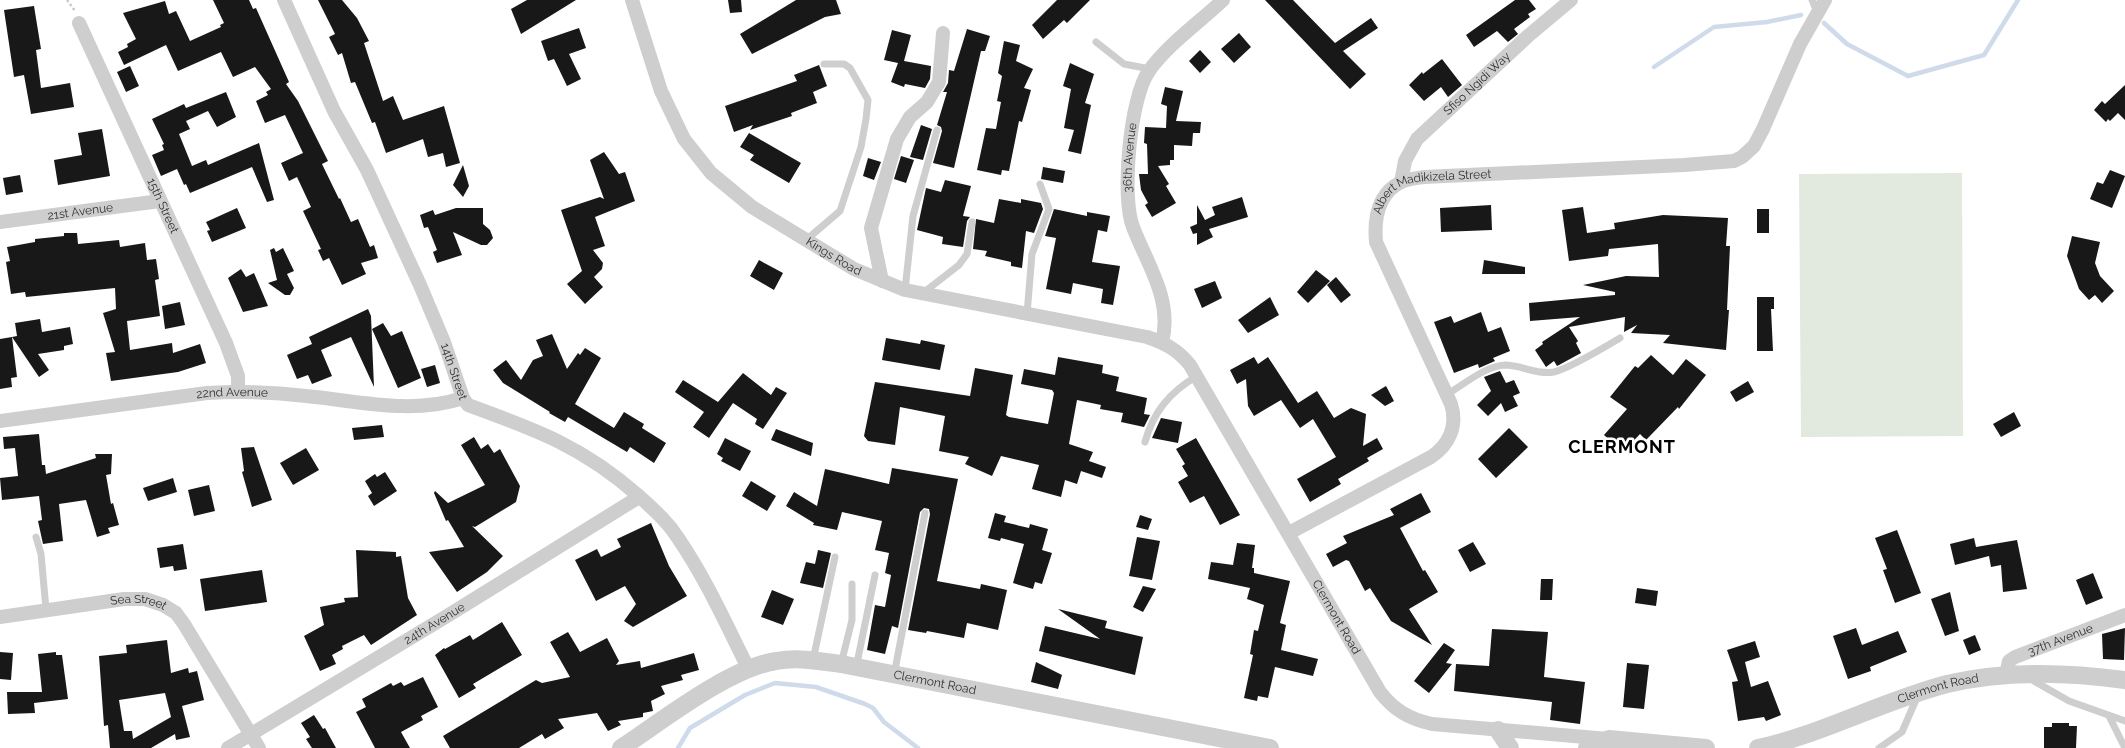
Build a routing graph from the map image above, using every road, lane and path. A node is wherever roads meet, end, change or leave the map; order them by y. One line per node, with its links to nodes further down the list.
1 (284, 0): 28 (street, 14th Street)
2 (632, 0): 18 (street, Kings Road)
3 (1223, 0): 11 (street, 36th Avenue)
4 (1571, 0): 13 (street, Sfiso Ngidi Way)
5 (1825, 0): 6 (street, Albert Madikizela Street)
6 (1814, 6): 13 (street, Albert Madikizela Street)
7 (79, 23): 15 (street, 15th Street)
8 (943, 33): 19 (street)
9 (1096, 42): 11 (lane)
10 (824, 64): 18 (lane)
11 (1150, 69): 24 (street, 36th Avenue)
12 (937, 130): 20 (lane)
13 (1401, 182): 27 (street, Albert Madikizela Street)
14 (1040, 184): 22 (lane)
15 (160, 201): 16 (street, 21st Avenue); 26 (street, 15th Street)
16 (0, 222)
17 (972, 222): 21 (lane)
18 (806, 241): 19 (street, Kings Road)
19 (882, 281): 20 (street, Kings Road)
20 (905, 290): 21 (street, Kings Road)
21 (923, 294): 22 (street, Kings Road)
22 (1028, 314): 24 (street, Kings Road)
23 (1620, 338): 27 (lane)
24 (1162, 342): 25 (street, Clermont Road)
25 (1197, 376): 30 (lane); 33 (street, Clermont Road)
26 (238, 392): 28 (street, 22nd Avenue); 29 (street, 22nd Avenue)
27 (1446, 395): 33 (street, Albert Madikizela Street)
28 (463, 398): 31 (street, 14th Street)
29 (0, 421)
30 (1145, 442)
31 (639, 496): 43 (street, 14th Street); 51 (street, 24th Avenue)
32 (925, 513): 44 (lane)
33 (1289, 533): 50 (street, Clermont Road)
34 (36, 537): 38 (lane)
35 (835, 558): 41 (lane)
36 (875, 575): 42 (lane)
37 (852, 584): 42 (lane)
38 (46, 609): 40 (street, Sea Street); 51 (street, Sea Street)
39 (2125, 615): 45 (street, 37th Avenue)
40 (0, 617)
41 (813, 660): 42 (street, Clermont Road); 43 (street, Clermont Road)
42 (849, 666): 44 (street, Clermont Road)
43 (748, 668): 55 (street, Clermont Road)
44 (894, 675): 56 (street, Clermont Road)
45 (2014, 675): 46 (street, Clermont Road); 47 (street, Clermont Road); 48 (lane)
46 (2125, 680)
47 (1918, 693): 60 (street, Clermont Road); 61 (lane)
48 (2109, 716): 49 (lane); 62 (lane)
49 (2125, 720)
50 (1498, 730): 52 (street, Clermont Road); 57 (street)
51 (251, 734): 53 (street, 24th Avenue); 54 (street, Sea Street)
52 (1609, 739): 58 (street, Clermont Road); 59 (street, Clermont Road)
53 (228, 748)
54 (259, 748)
55 (621, 748)
56 (1270, 748)
57 (1510, 748)
58 (1587, 748)
59 (1706, 748)
60 (1758, 748)
61 (1878, 748)
62 (2125, 748)

